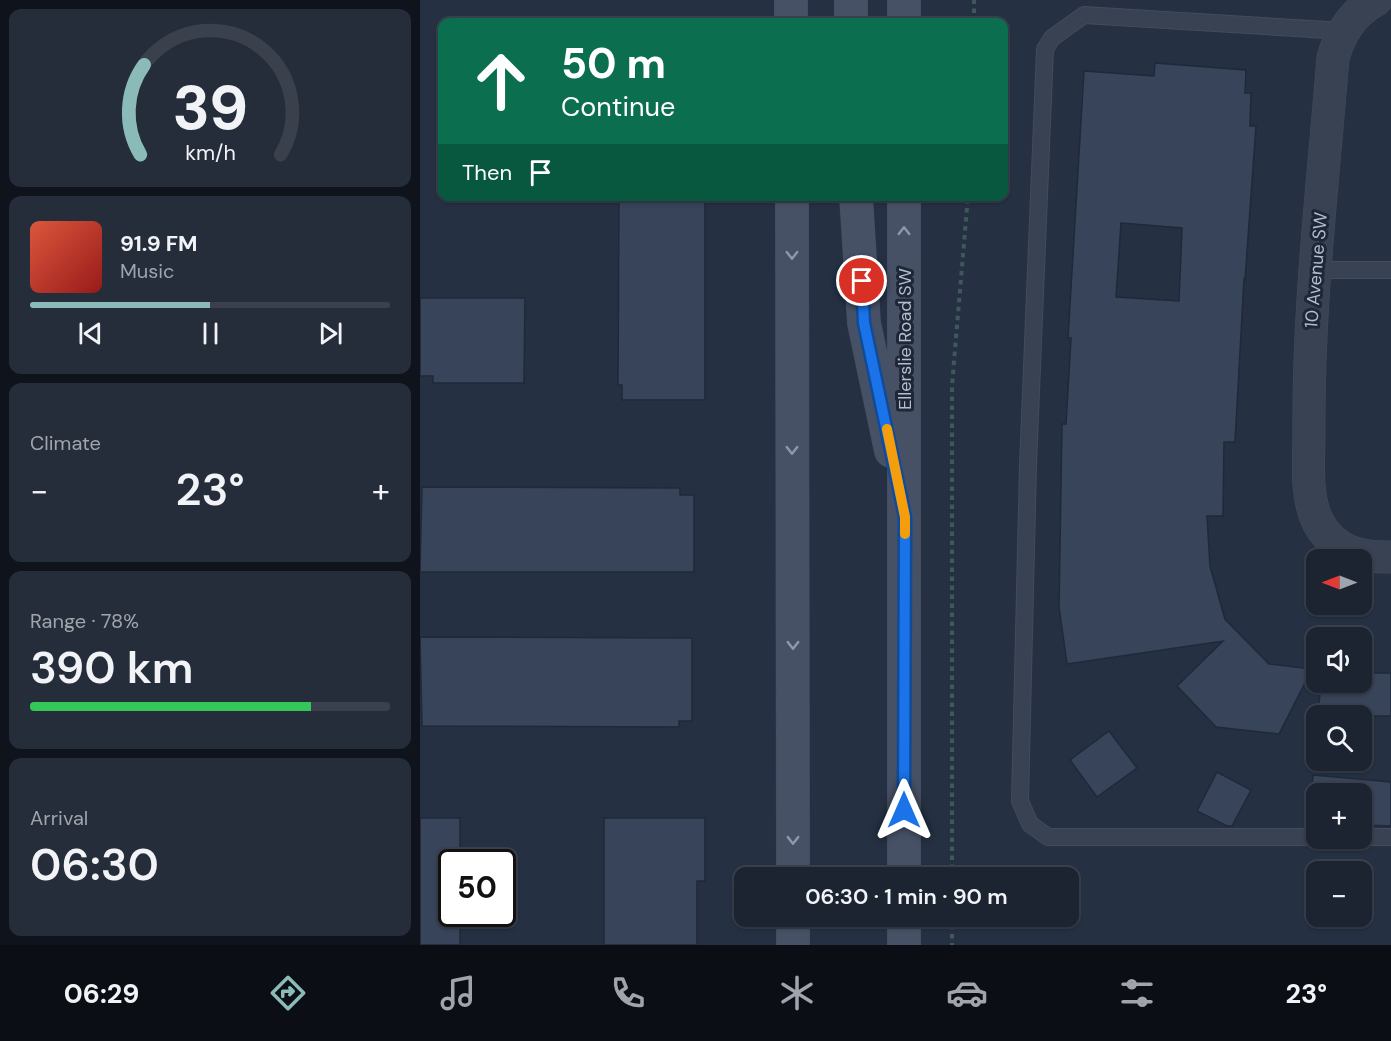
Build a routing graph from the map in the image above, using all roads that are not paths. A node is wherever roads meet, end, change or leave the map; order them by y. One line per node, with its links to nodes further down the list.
1 (791, 0): 5 (main road)
2 (851, 0): 6 (main road)
3 (904, 0): 7 (main road)
4 (1370, 3): 8 (street, 10 Avenue SW)
5 (791, 18)
6 (851, 18)
7 (904, 18)
8 (1344, 31): 12 (street, 10 Avenue SW); 16 (lane)
9 (792, 201): 19 (main road, one-way to 19)
10 (856, 201): 14 (main road)
11 (904, 201): 14 (main road, Ellerslie Road SW, one-way to 11)
12 (1316, 270): 13 (lane); 15 (street, 10 Avenue SW)
13 (1391, 270)
14 (905, 517): 20 (main road, Ellerslie Road SW)
15 (1391, 557)
16 (1306, 837)
17 (1372, 837): 18 (lane)
18 (1391, 837)
19 (793, 867)
20 (904, 867)
21 (793, 927): 23 (main road)
22 (904, 927): 24 (main road)
23 (793, 945)
24 (904, 945)

